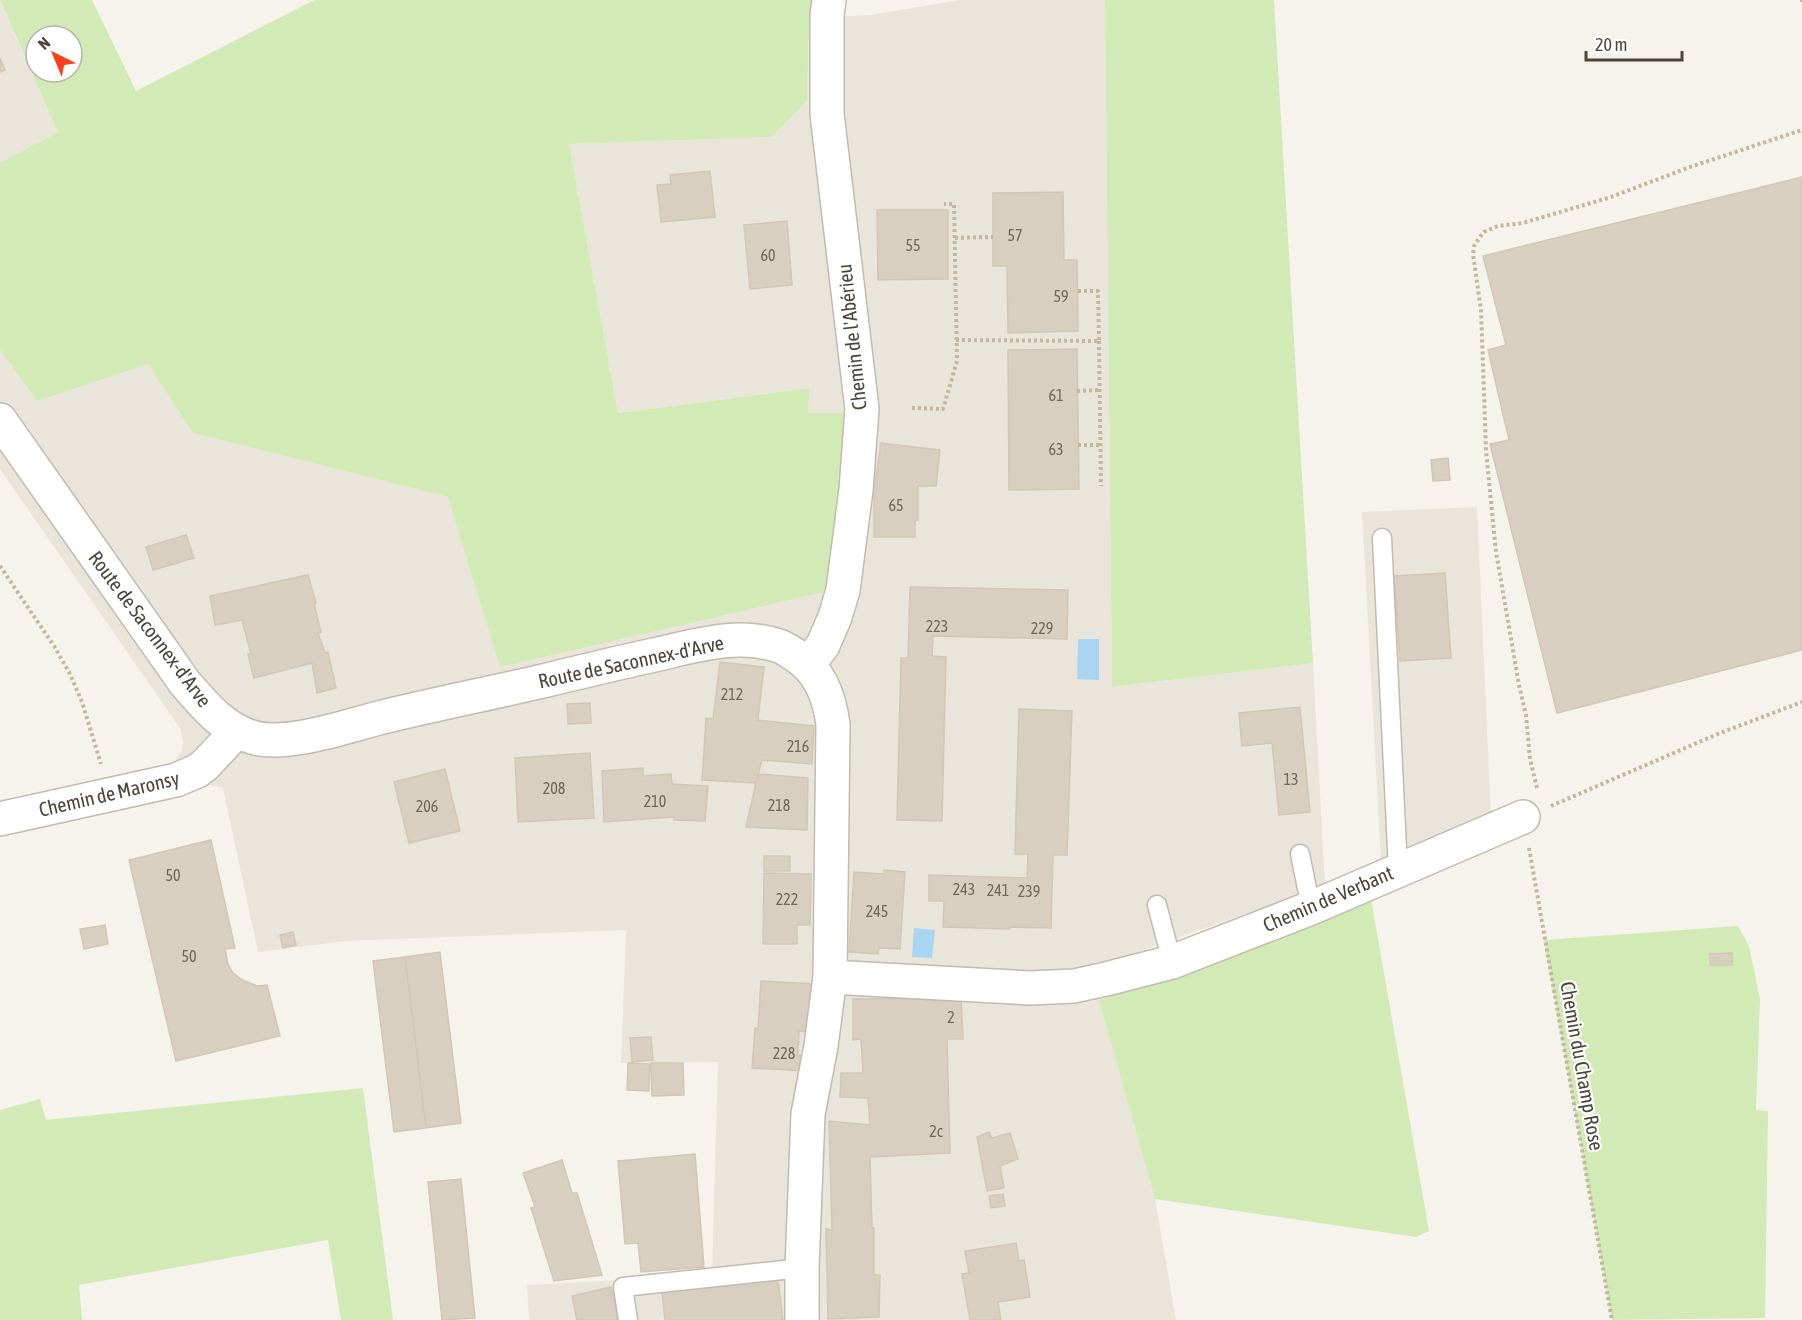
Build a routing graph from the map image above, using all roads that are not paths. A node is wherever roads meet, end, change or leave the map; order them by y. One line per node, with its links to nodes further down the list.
1 (829, 0): 4 (street, Chemin de l'Abérieu)
2 (0, 420): 5 (street, Route de Saconnex-d'Arve)
3 (1382, 538): 9 (lane)
4 (808, 665): 5 (street, Route de Saconnex-d'Arve); 13 (street, Route de Saconnex-d'Arve)
5 (237, 731): 7 (street, Chemin de Maronsy)
6 (1533, 813): 9 (street, Chemin de Verbant)
7 (0, 819)
8 (1300, 854): 11 (lane)
9 (1398, 870): 11 (street, Chemin de Verbant)
10 (1157, 905): 12 (lane)
11 (1311, 908): 12 (street, Chemin de Verbant)
12 (1172, 962): 13 (street, Chemin de Verbant)
13 (830, 977): 14 (street, Route de Saconnex-d'Arve)
14 (801, 1268): 15 (lane); 16 (street, Route de Saconnex-d'Arve)
15 (628, 1320)
16 (802, 1320)

